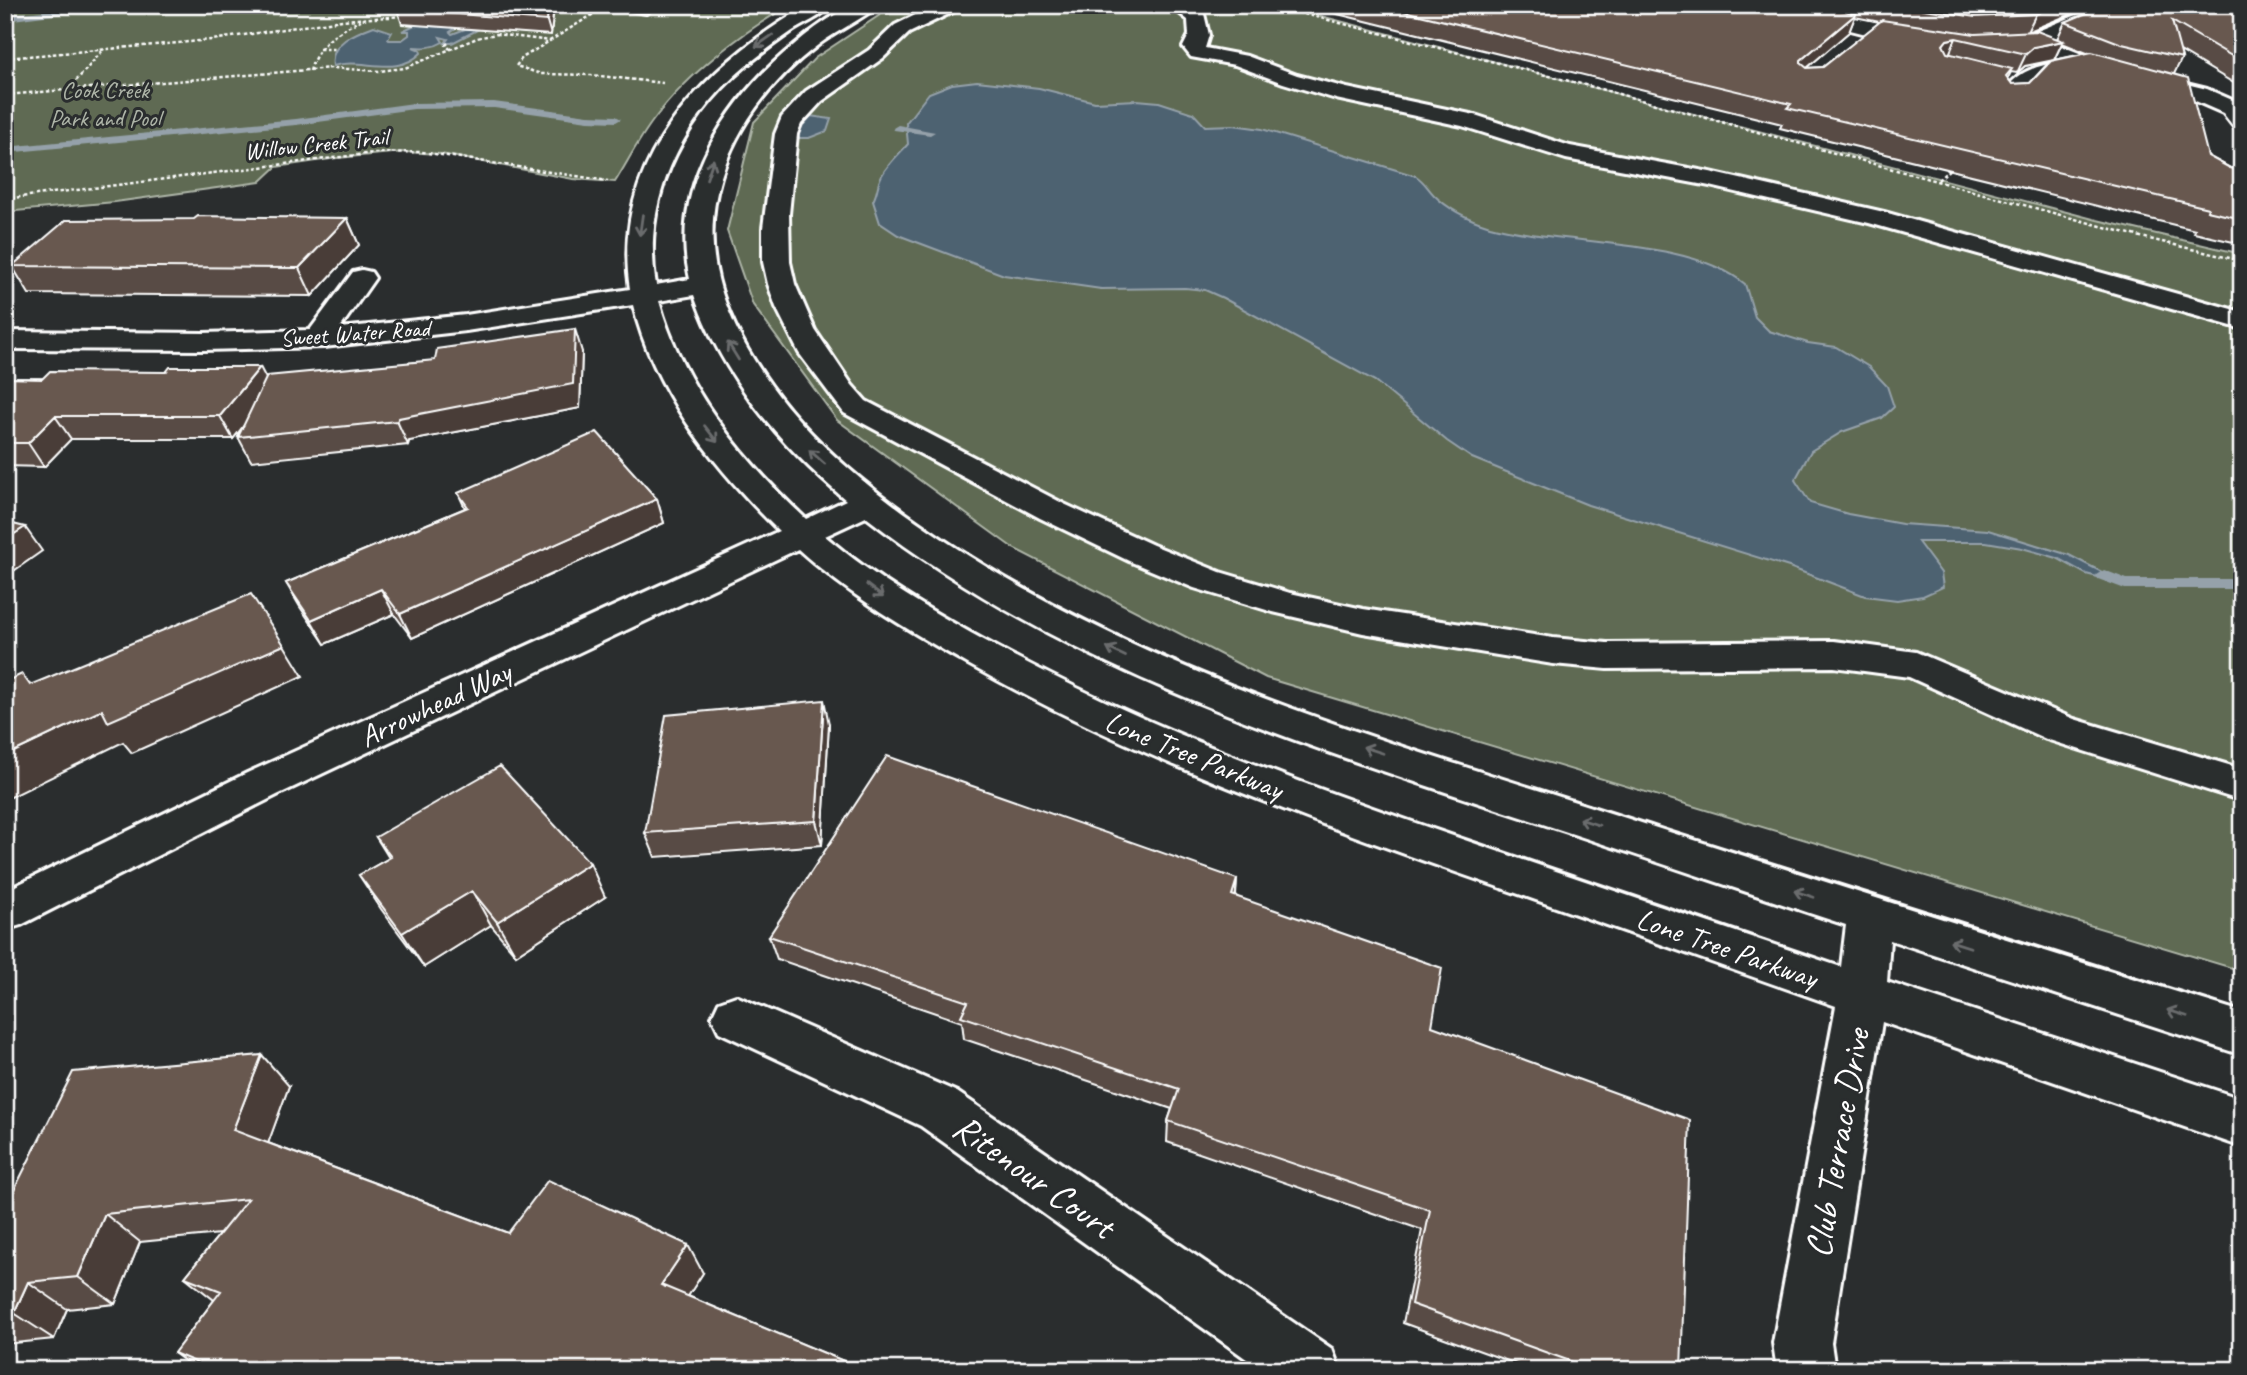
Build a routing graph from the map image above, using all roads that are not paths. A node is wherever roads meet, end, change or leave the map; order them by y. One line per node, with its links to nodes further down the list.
1 (952, 5): 22 (street)
2 (1774, 5): 6 (street)
3 (2118, 5): 8 (street)
4 (832, 7): 15 (street, Lone Tree Parkway, one-way to 4); 16 (street, Lone Tree Parkway, one-way to 16)
5 (1187, 12): 17 (street)
6 (1870, 29): 7 (street); 10 (street)
7 (1943, 41)
8 (2031, 41): 9 (street); 11 (street)
9 (1980, 44)
10 (1850, 46)
11 (2085, 62): 12 (street); 13 (street)
12 (1997, 78)
13 (2241, 131)
14 (362, 278): 18 (street)
15 (702, 285): 16 (street, Sweet Water Road); 20 (street, Lone Tree Parkway, one-way to 15)
16 (643, 295): 18 (street, Sweet Water Road); 21 (street, Lone Tree Parkway, one-way to 21)
17 (2242, 321)
18 (319, 338): 19 (street, Sweet Water Road)
19 (5, 340)
20 (868, 503): 21 (street, Arrowhead Way); 24 (street, Lone Tree Parkway, one-way to 20)
21 (803, 534): 23 (street, Arrowhead Way); 25 (street, Lone Tree Parkway, one-way to 25)
22 (2242, 785)
23 (5, 912)
24 (1869, 916): 25 (street, Club Terrace Drive); 27 (street, Lone Tree Parkway, one-way to 24)
25 (1862, 996): 28 (street, Lone Tree Parkway); 30 (street, Club Terrace Drive)
26 (736, 1017): 29 (street, Ritenour Court)
27 (2242, 1034)
28 (2242, 1123)
29 (1311, 1370)
30 (1806, 1370)

